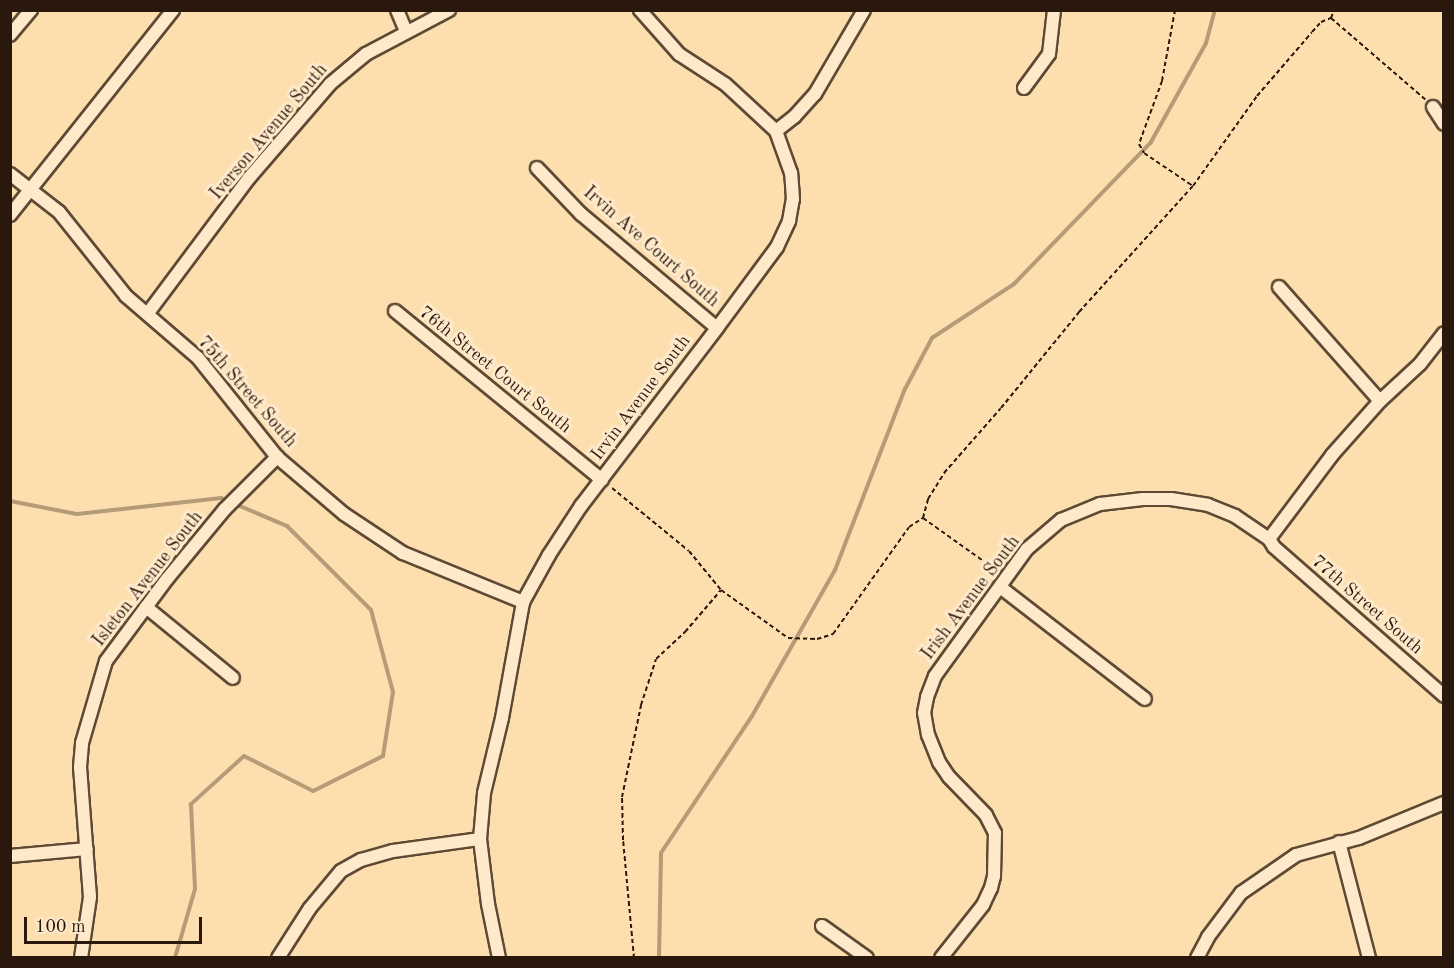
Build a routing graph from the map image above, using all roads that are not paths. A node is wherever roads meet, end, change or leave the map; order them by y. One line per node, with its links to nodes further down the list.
1 (31, 10): 9 (street)
2 (173, 10): 16 (street)
3 (397, 10): 8 (street)
4 (449, 10): 8 (street, Iverson Avenue South)
5 (640, 10): 13 (street)
6 (864, 10): 13 (street)
7 (1054, 10): 10 (street)
8 (406, 31): 20 (street, Iverson Avenue South)
9 (10, 35)
10 (1024, 88)
11 (1433, 107): 12 (street)
12 (1443, 124)
13 (776, 131): 21 (street, Irvin Avenue South)
14 (537, 168): 21 (street, Irvin Ave Court South)
15 (10, 174): 16 (street, 75th Street South)
16 (30, 190): 17 (street); 20 (street, 75th Street South)
17 (10, 215)
18 (1279, 287): 23 (street)
19 (395, 311): 25 (street, 76th Street Court South)
20 (148, 313): 24 (street, 75th Street South)
21 (717, 328): 25 (street, Irvin Avenue South)
22 (1443, 333): 23 (street)
23 (1380, 401): 26 (street)
24 (277, 457): 28 (street, 75th Street South); 29 (street, Isleton Avenue South)
25 (602, 480): 28 (street, Irvin Avenue South)
26 (1269, 540): 27 (street, Irish Avenue South); 31 (street, 77th Street South)
27 (1003, 583): 32 (street); 43 (street, Irish Avenue South)
28 (524, 602): 34 (street, Irvin Avenue South)
29 (146, 607): 30 (street); 36 (street, Isleton Avenue South)
30 (233, 678)
31 (1443, 696)
32 (1145, 699)
33 (1443, 803): 35 (street)
34 (480, 838): 40 (street); 41 (street, Irvin Avenue South)
35 (1339, 842): 44 (street); 45 (street)
36 (87, 849): 37 (street); 39 (street, Isleton Avenue South)
37 (10, 856)
38 (822, 926): 42 (street)
39 (81, 957)
40 (278, 957)
41 (499, 957)
42 (867, 957)
43 (940, 957)
44 (1197, 957)
45 (1370, 957)

